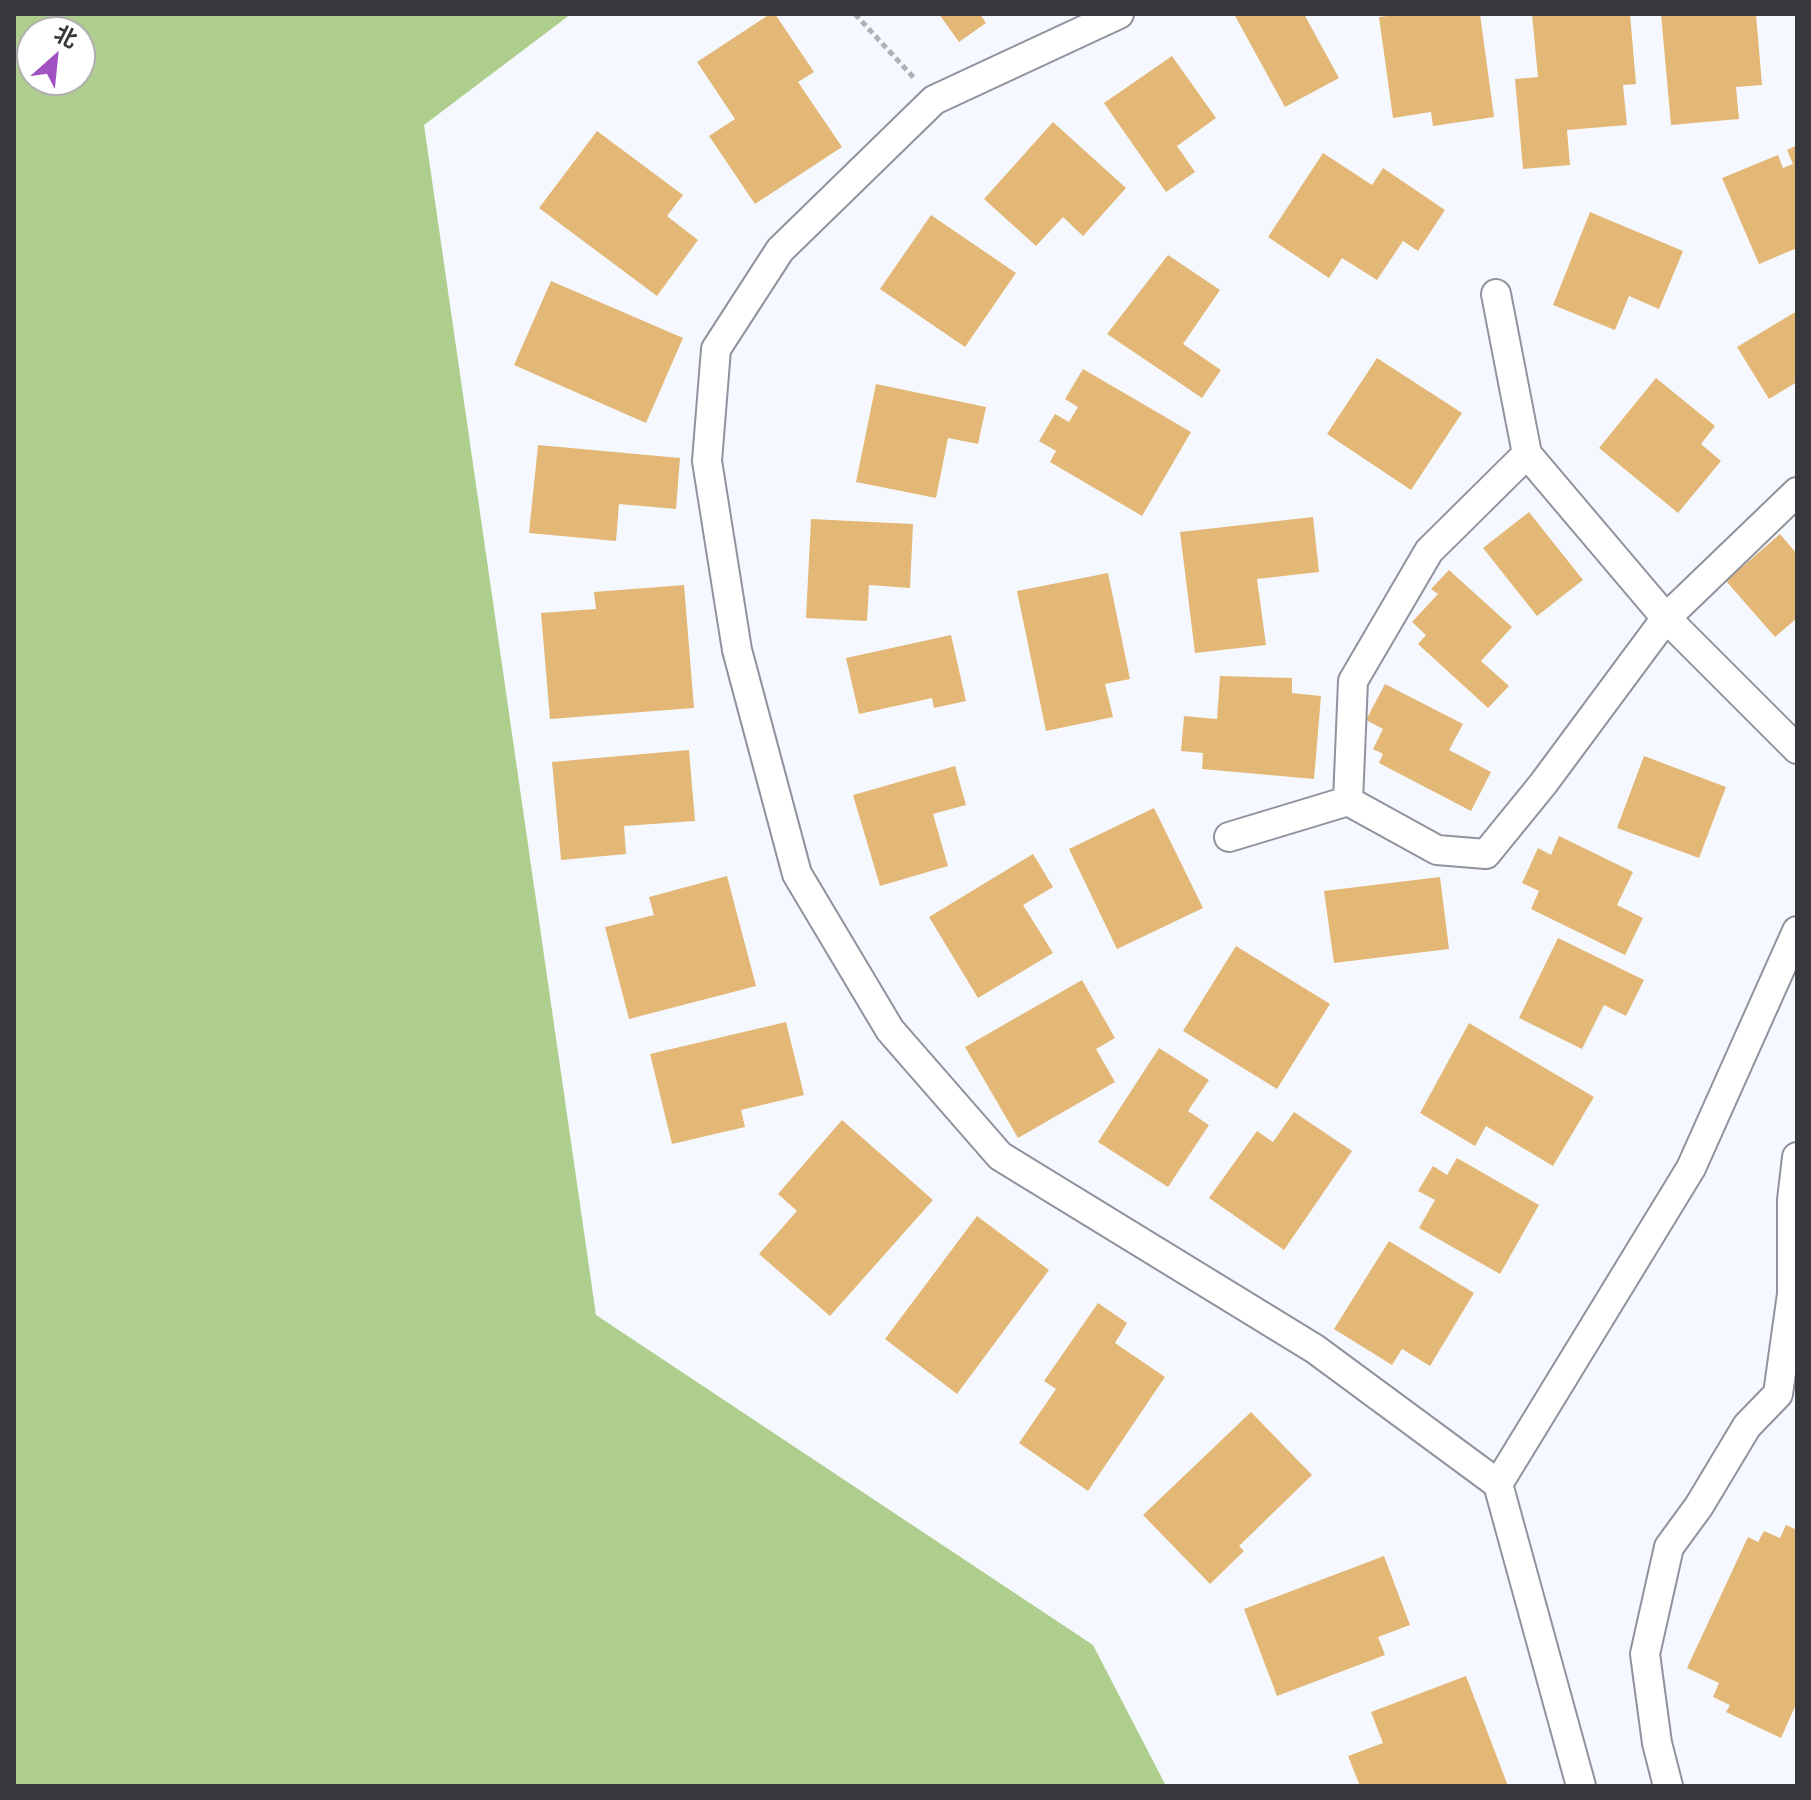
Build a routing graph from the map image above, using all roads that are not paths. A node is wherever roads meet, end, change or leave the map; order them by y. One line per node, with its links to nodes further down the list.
1 (1119, 14): 11 (street)
2 (1496, 294): 3 (street)
3 (1527, 454): 5 (street); 7 (street)
4 (1797, 492): 5 (street)
5 (1666, 618): 6 (street); 7 (street)
6 (1797, 749)
7 (1348, 801): 8 (street)
8 (1229, 837)
9 (1797, 931): 11 (street)
10 (1797, 1157): 13 (street)
11 (1498, 1484): 12 (street)
12 (1581, 1786)
13 (1668, 1786)

